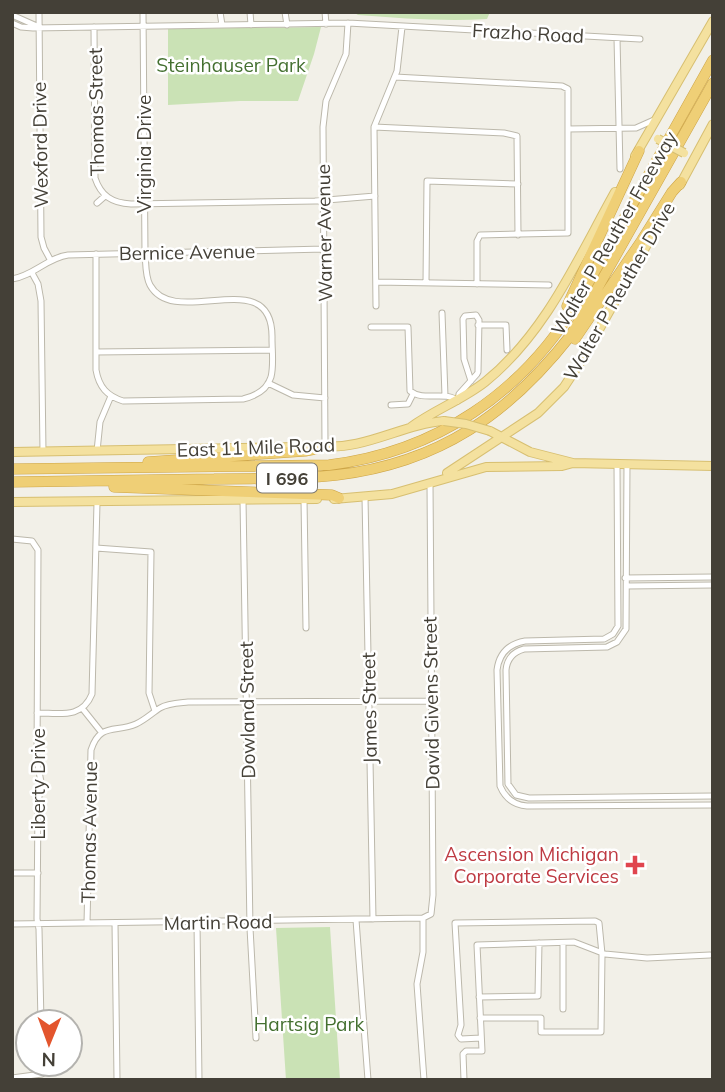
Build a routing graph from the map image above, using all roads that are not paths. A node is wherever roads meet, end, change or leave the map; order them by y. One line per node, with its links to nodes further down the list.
1 (39, 12): 16 (street, Wexford Drive)
2 (143, 12): 12 (street, Virginia Drive)
3 (220, 12): 13 (street)
4 (250, 12): 14 (street)
5 (285, 12): 15 (street)
6 (325, 12): 11 (street)
7 (12, 15): 16 (street, Frazho Road)
8 (713, 21): 24 (main road)
9 (12, 23): 16 (street, Frazho Road)
10 (348, 23): 11 (street, Frazho Road); 18 (street, Frazho Road); 40 (street, Warner Avenue)
11 (326, 24): 15 (street, Frazho Road)
12 (144, 25): 13 (street, Frazho Road); 17 (street, Frazho Road); 42 (street, Virginia Drive)
13 (222, 25): 14 (street, Frazho Road)
14 (251, 25): 15 (street, Frazho Road)
15 (287, 25)
16 (39, 27): 17 (street, Frazho Road); 47 (street, Wexford Drive)
17 (94, 27): 38 (street, Thomas Street)
18 (402, 27): 19 (street, Frazho Road); 22 (street)
19 (617, 38): 20 (street, Frazho Road); 27 (street)
20 (640, 39)
21 (713, 60): 62 (highway, Walter P Reuther Freeway / I 696)
22 (395, 77): 26 (street); 29 (street)
23 (713, 83): 61 (highway, Walter P Reuther Freeway / I 696)
24 (660, 115): 28 (street); 30 (main road)
25 (713, 124): 32 (main road, Walter P Reuther Drive)
26 (374, 127): 37 (street); 39 (street)
27 (619, 128): 28 (street); 29 (street); 35 (street)
28 (636, 128): 30 (street)
29 (568, 129): 43 (street)
30 (649, 134): 33 (main road); 34 (main road, bridge)
31 (713, 136): 32 (main road)
32 (702, 143): 34 (main road, Walter P Reuther Drive)
33 (639, 151): 62 (highway); 69 (main road)
34 (693, 159): 36 (main road, Walter P Reuther Drive)
35 (620, 169)
36 (681, 183): 61 (highway); 71 (main road, Walter P Reuther Drive)
37 (518, 184): 43 (street); 51 (street)
38 (105, 196): 41 (street); 42 (street, Thomas Street)
39 (375, 196): 40 (street, Thomas Street); 50 (street)
40 (323, 200): 42 (street, Thomas Street); 44 (street, Warner Avenue)
41 (97, 203)
42 (144, 204): 45 (street, Virginia Drive)
43 (519, 235): 52 (street)
44 (324, 249): 45 (street, Bernice Avenue); 68 (street, Warner Avenue)
45 (145, 253): 46 (street, Bernice Avenue); 58 (street, Virginia Drive)
46 (96, 254): 47 (street, Bernice Avenue); 60 (street)
47 (51, 261): 48 (street)
48 (32, 273): 49 (street); 80 (street)
49 (12, 279)
50 (376, 282): 51 (street); 54 (street)
51 (426, 282): 52 (street)
52 (478, 284): 53 (street)
53 (549, 285)
54 (376, 306)
55 (442, 313): 67 (street)
56 (478, 325): 59 (street); 63 (street); 63 (street)
57 (371, 327): 65 (street)
58 (272, 350): 60 (street); 64 (street)
59 (507, 350)
60 (96, 352): 66 (street)
61 (547, 366): 87 (highway, Walter P Reuther Freeway / I 696)
62 (522, 374): 86 (highway, Walter P Reuther Freeway / I 696)
63 (471, 381): 69 (street)
64 (268, 383): 66 (street); 68 (street)
65 (413, 394): 67 (street); 70 (street)
66 (111, 396): 78 (street)
67 (444, 396): 69 (street)
68 (325, 398): 76 (street, Warner Avenue)
69 (458, 401): 72 (main road)
70 (391, 405)
71 (520, 426): 74 (main road, Walter P Reuther Drive); 77 (main road)
72 (411, 427): 73 (main road, East 11 Mile Road, bridge); 76 (main road, East 11 Mile Road)
73 (490, 431): 74 (main road, East 11 Mile Road); 75 (main road)
74 (502, 438): 75 (main road, Walter P Reuther Drive); 77 (main road, East 11 Mile Road)
75 (490, 446): 88 (main road, Walter P Reuther Drive)
76 (325, 447): 78 (main road, East 11 Mile Road); 86 (highway)
77 (519, 447): 81 (main road, East 11 Mile Road)
78 (96, 451): 80 (main road, East 11 Mile Road)
79 (12, 452): 80 (main road, East 11 Mile Road)
80 (43, 452)
81 (573, 463): 82 (main road, East 11 Mile Road); 88 (main road, East 11 Mile Road)
82 (617, 464): 83 (main road, East 11 Mile Road); 96 (street)
83 (627, 464): 84 (main road, East 11 Mile Road); 95 (street)
84 (713, 466)
85 (12, 469): 86 (highway, Walter P Reuther Freeway / I 696)
86 (46, 469)
87 (12, 483): 90 (highway)
88 (430, 483): 89 (main road, East 11 Mile Road); 119 (street, David Givens Street)
89 (365, 497): 90 (main road, East 11 Mile Road); 118 (street, James Street)
90 (339, 498): 91 (main road, East 11 Mile Road)
91 (304, 499): 92 (main road, East 11 Mile Road); 110 (street)
92 (243, 500): 94 (main road, East 11 Mile Road); 120 (street, Dowland Street)
93 (12, 502): 94 (main road, East 11 Mile Road)
94 (97, 503): 100 (street)
95 (627, 513): 96 (street); 97 (street)
96 (618, 514): 98 (street)
97 (627, 527): 98 (street); 102 (street)
98 (619, 528): 103 (street)
99 (12, 539): 124 (street, Liberty Drive)
100 (96, 548): 121 (street); 122 (street)
101 (713, 577): 102 (street)
102 (627, 578): 103 (street); 104 (street)
103 (619, 581): 106 (street)
104 (627, 586): 105 (street); 107 (street)
105 (713, 586)
106 (619, 602): 107 (street); 108 (street)
107 (627, 603): 109 (street)
108 (619, 614): 109 (street); 112 (street)
109 (627, 617): 114 (street)
110 (306, 628)
111 (538, 640): 112 (street); 113 (street); 115 (street)
112 (585, 640): 114 (street)
113 (538, 649): 114 (street); 116 (street)
114 (584, 649)
115 (497, 680): 116 (street); 117 (street)
116 (506, 680): 123 (street)
117 (497, 699): 123 (street); 125 (street)
118 (369, 701): 119 (street); 120 (street); 139 (street, James Street)
119 (430, 701): 138 (street, David Givens Street)
120 (247, 702): 122 (street); 141 (street, Dowland Street)
121 (82, 708): 124 (street); 127 (street, Thomas Avenue)
122 (155, 711): 127 (street)
123 (506, 712): 126 (street)
124 (37, 713): 137 (street, Liberty Drive)
125 (498, 726): 126 (street); 128 (street)
126 (506, 726): 129 (street)
127 (102, 733): 143 (street, Thomas Avenue)
128 (498, 773): 129 (street); 135 (street)
129 (506, 773): 132 (street)
130 (713, 796): 131 (street)
131 (651, 797): 132 (street); 133 (street)
132 (585, 798): 135 (street)
133 (651, 805): 134 (street); 135 (street)
134 (713, 805)
135 (585, 806)
136 (12, 873): 137 (street)
137 (38, 873): 146 (street, Liberty Drive)
138 (423, 918): 139 (street, Martin Road); 160 (street)
139 (373, 919): 140 (street, Martin Road)
140 (356, 920): 141 (street, Martin Road); 159 (street)
141 (251, 921): 142 (street, Martin Road); 155 (street, Dowland Street)
142 (197, 922): 144 (street, Martin Road); 158 (street)
143 (87, 923): 144 (street, Martin Road); 146 (street, Martin Road)
144 (115, 923): 157 (street)
145 (12, 924): 146 (street, Martin Road)
146 (38, 924): 152 (street, Liberty Drive)
147 (539, 943): 148 (street); 151 (street); 151 (street)
148 (563, 943): 149 (street); 153 (street)
149 (602, 954): 150 (street); 154 (street); 156 (street)
150 (712, 955)
151 (479, 997): 154 (street)
152 (41, 1008)
153 (564, 1009)
154 (480, 1018): 156 (street)
155 (256, 1038)
156 (481, 1038): 161 (street)
157 (117, 1080)
158 (199, 1080)
159 (368, 1080)
160 (424, 1080)
161 (463, 1080)

